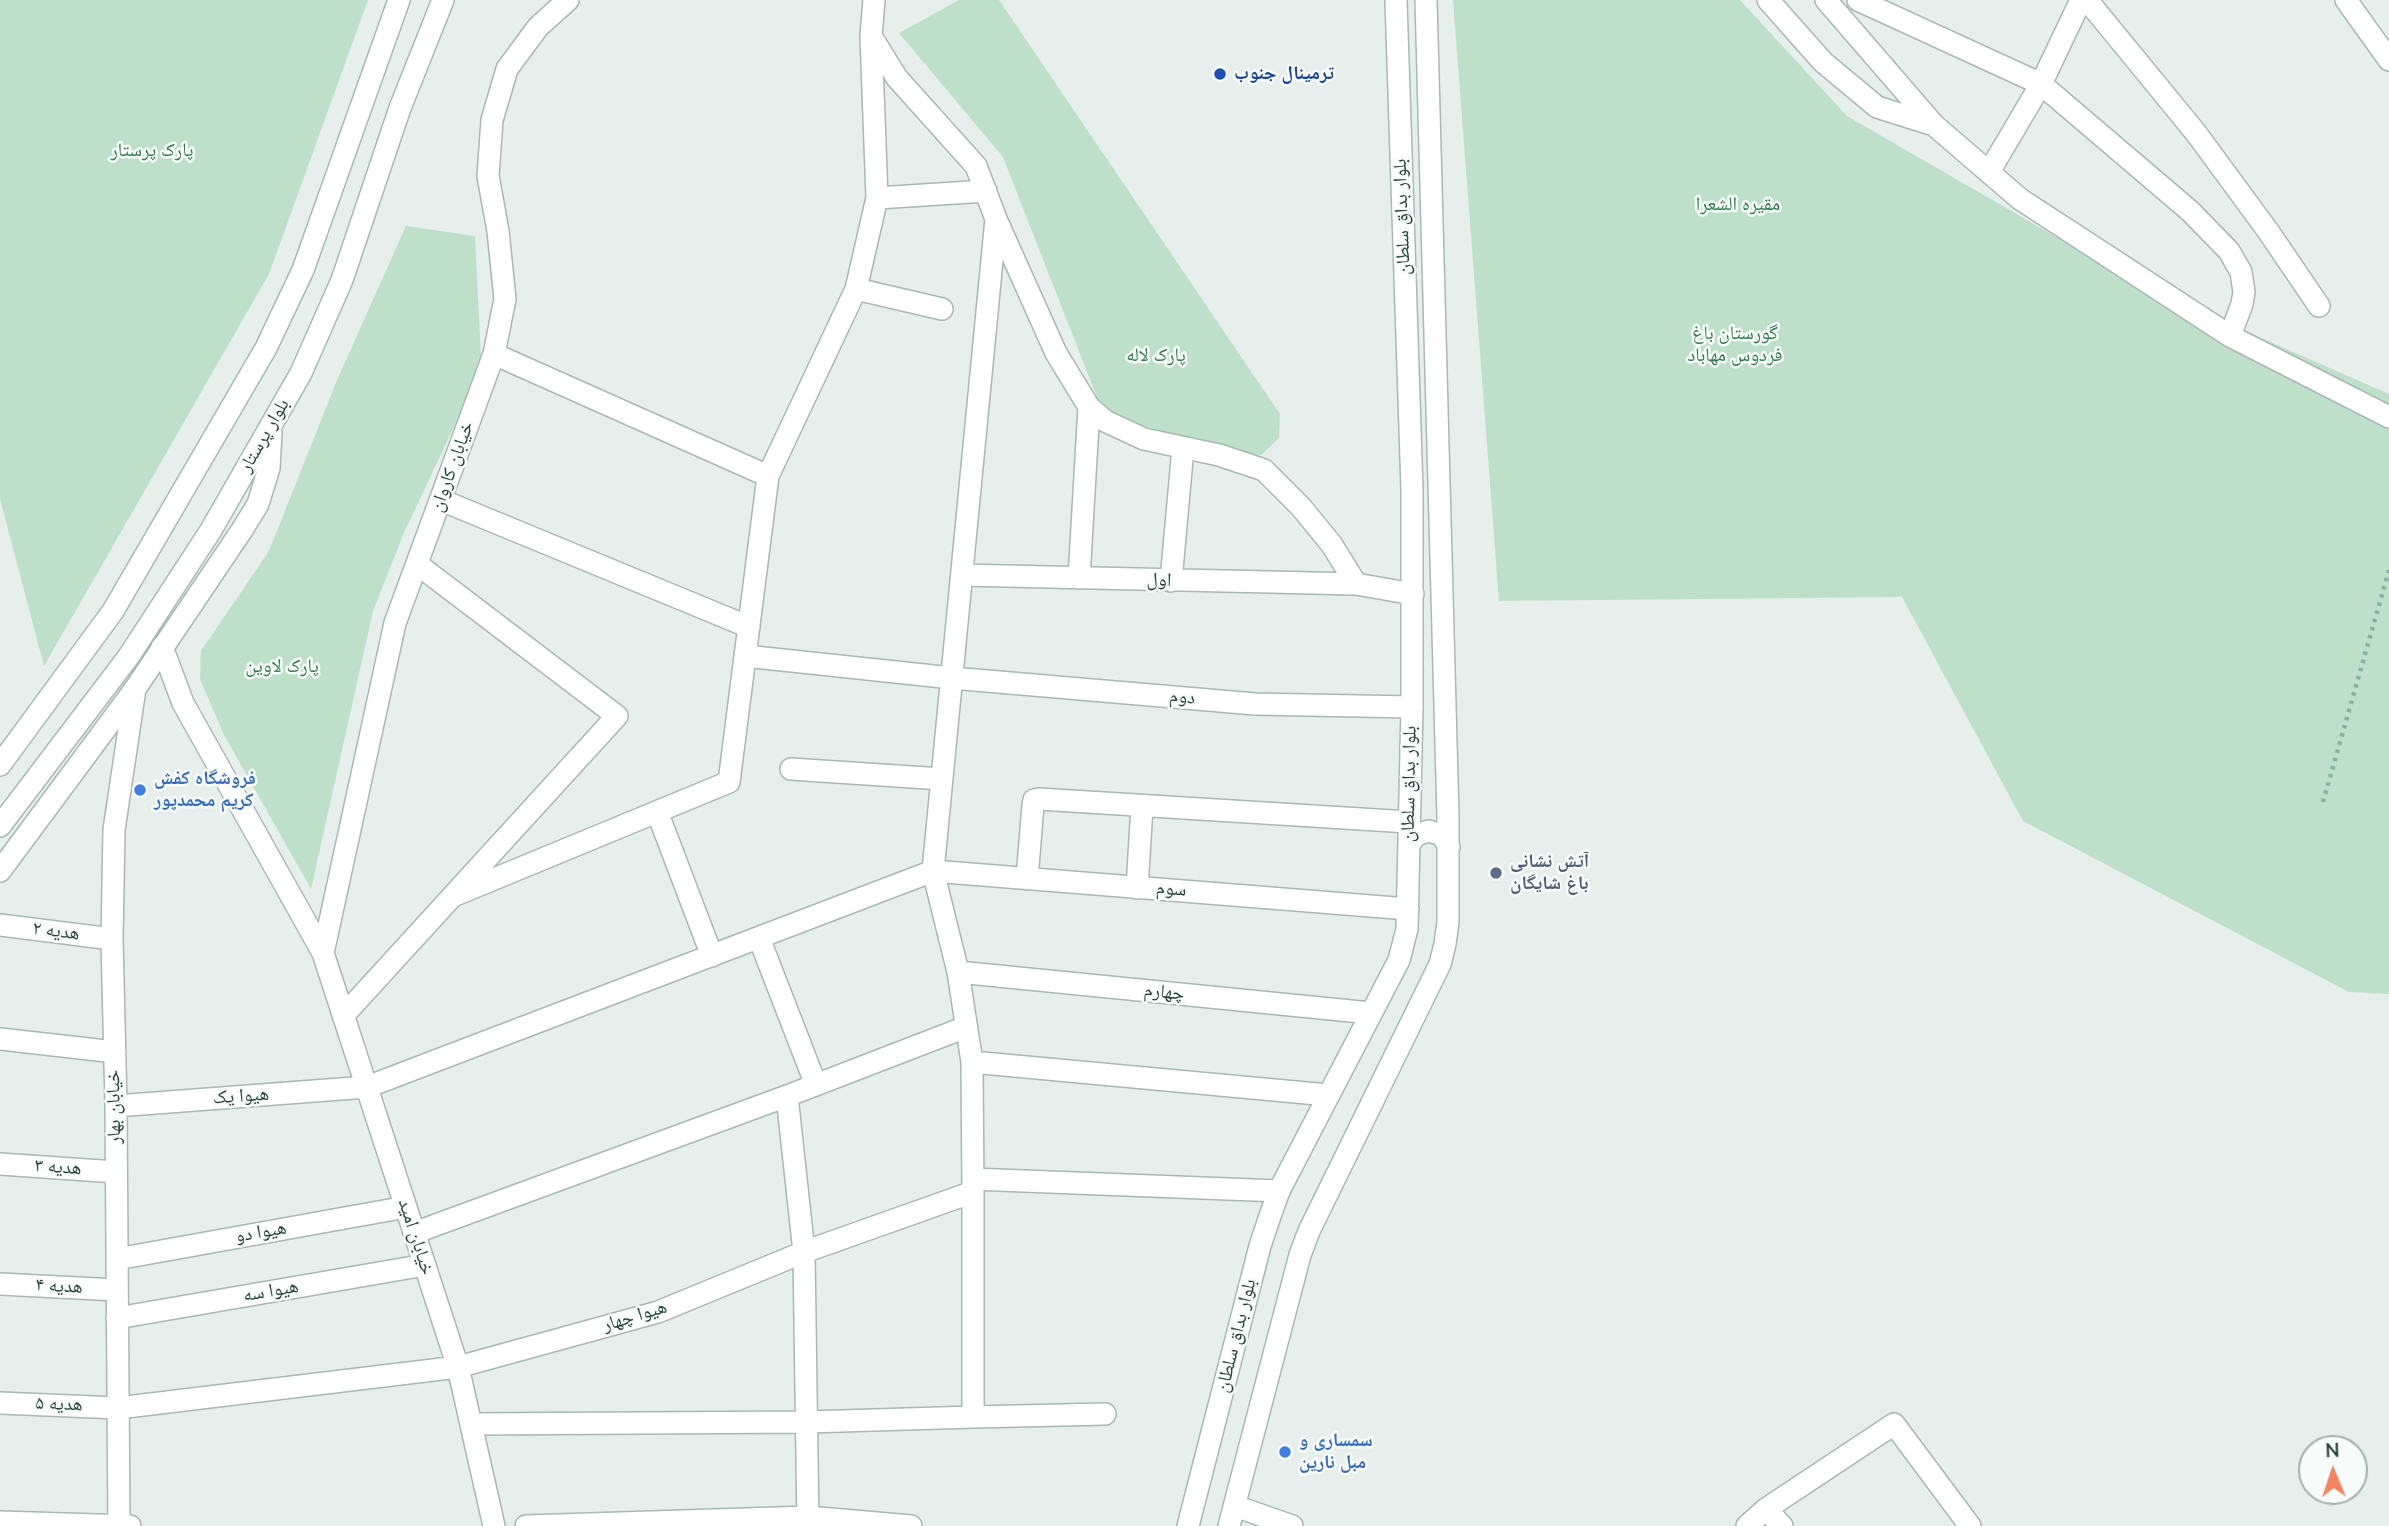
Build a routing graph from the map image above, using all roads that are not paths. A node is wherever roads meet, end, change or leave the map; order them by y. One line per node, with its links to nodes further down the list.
1 (399, 0): 44 (street)
2 (443, 0): 28 (street, بلوار پرستار)
3 (568, 0): 25 (street, خیابان کاروان)
4 (874, 0): 13 (street)
5 (1396, 0): 37 (street, بلوار بداق سلطان)
6 (1426, 0): 47 (street, بلوار بداق سلطان)
7 (1768, 0): 16 (street)
8 (1826, 0): 16 (street)
9 (1858, 0): 15 (street)
10 (2081, 0): 15 (street)
11 (2087, 0): 22 (street)
12 (2346, 0): 14 (street)
13 (871, 36): 18 (street); 19 (street)
14 (2389, 60)
15 (2041, 84): 17 (street); 24 (street)
16 (1934, 125): 17 (street)
17 (1989, 172): 24 (street)
18 (986, 191): 19 (street); 20 (street)
19 (877, 198): 21 (street)
20 (996, 219): 26 (street); 33 (street)
21 (856, 289): 23 (street); 30 (street)
22 (2319, 306)
23 (942, 309)
24 (2230, 336): 27 (street)
25 (494, 354): 30 (street); 31 (street, خیابان کاروان)
26 (1089, 407): 29 (street); 34 (street)
27 (2389, 417)
28 (272, 426): 39 (street); 52 (street, بلوار پرستار)
29 (1183, 448): 35 (street); 36 (street)
30 (768, 476): 38 (street)
31 (440, 500): 32 (street, خیابان کاروان); 38 (street)
32 (417, 564): 59 (street); 64 (street, خیابان کاروان)
33 (962, 575): 34 (street, اول); 41 (street)
34 (1079, 578): 35 (street, اول)
35 (1171, 581): 36 (street, اول)
36 (1356, 584): 37 (street, اول)
37 (1413, 594): 43 (street, بلوار بداق سلطان)
38 (749, 627): 40 (street)
39 (162, 647): 42 (street); 64 (street, خیابان امید)
40 (745, 656): 41 (street, دوم); 50 (street)
41 (952, 678): 43 (street, دوم); 46 (street)
42 (135, 689): 55 (street); 63 (street, خیابان بهار)
43 (1412, 707): 48 (street, بلوار بداق سلطان)
44 (0, 765)
45 (791, 769): 46 (street)
46 (942, 779): 56 (street)
47 (1447, 794): 48 (street); 54 (street, بلوار بداق سلطان)
48 (1409, 797): 51 (street, بلوار بداق سلطان)
49 (1142, 807): 51 (street); 57 (street); 58 (street)
50 (658, 814): 59 (street); 65 (street)
51 (1409, 822): 53 (street, بلوار بداق سلطان)
52 (0, 826)
53 (1409, 845): 54 (street); 60 (street, بلوار بداق سلطان)
54 (1449, 847): 98 (street, بلوار بداق سلطان)
55 (0, 871)
56 (933, 871): 57 (street, سوم); 62 (street, هیوا یک); 66 (street)
57 (1027, 879): 58 (street, سوم)
58 (1137, 888): 60 (street, سوم)
59 (453, 896): 68 (street)
60 (1408, 909): 67 (street, بلوار بداق سلطان)
61 (0, 925): 63 (street, هدیه ۲)
62 (760, 938): 65 (street, هیوا یک); 73 (street)
63 (112, 939): 71 (street, خیابان بهار)
64 (323, 953): 68 (street, خیابان امید)
65 (712, 956): 74 (street, هیوا یک)
66 (958, 972): 67 (street, چهارم); 69 (street)
67 (1371, 1013): 75 (street, بلوار بداق سلطان)
68 (343, 1016): 74 (street, خیابان امید)
69 (966, 1027): 72 (street); 73 (street)
70 (0, 1039): 71 (street)
71 (115, 1052): 77 (street, خیابان بهار)
72 (972, 1062): 75 (street); 80 (street)
73 (816, 1085): 76 (street)
74 (367, 1087): 77 (street, هیوا یک); 82 (street, خیابان امید)
75 (1328, 1095): 81 (street, بلوار بداق سلطان)
76 (787, 1096): 83 (street); 84 (street)
77 (116, 1106): 79 (street, خیابان بهار)
78 (0, 1164): 79 (street, هدیه ۳)
79 (116, 1172): 85 (street, خیابان بهار)
80 (973, 1185): 81 (street); 84 (street, هیوا چهار); 94 (street)
81 (1279, 1191): 105 (street, بلوار بداق سلطان)
82 (405, 1207): 83 (street, خیابان امید); 85 (street, هیوا دو)
83 (414, 1233): 86 (street, خیابان امید)
84 (804, 1252): 90 (street, هیوا چهار); 95 (street)
85 (117, 1259): 88 (street, خیابان بهار)
86 (425, 1265): 89 (street, هیوا سه); 90 (street, خیابان امید)
87 (0, 1284): 88 (street, هدیه ۴)
88 (117, 1290): 89 (street, خیابان بهار)
89 (117, 1318): 92 (street, خیابان بهار)
90 (458, 1367): 92 (street, هیوا چهار); 96 (street, خیابان امید)
91 (0, 1403): 92 (street, هدیه ۵)
92 (118, 1408): 101 (street, خیابان بهار)
93 (1105, 1414): 94 (street)
94 (972, 1417): 95 (street)
95 (807, 1422): 96 (street); 100 (street)
96 (471, 1423): 102 (street, خیابان امید)
97 (1766, 1509): 107 (street); 108 (street); 109 (street)
98 (1232, 1516): 106 (street)
99 (0, 1522): 101 (street)
100 (808, 1522): 103 (street); 104 (street)
101 (123, 1526)
102 (494, 1526)
103 (526, 1526)
104 (912, 1526)
105 (1188, 1526)
106 (1292, 1526)
107 (1747, 1526)
108 (1782, 1526)
109 (1970, 1526)

